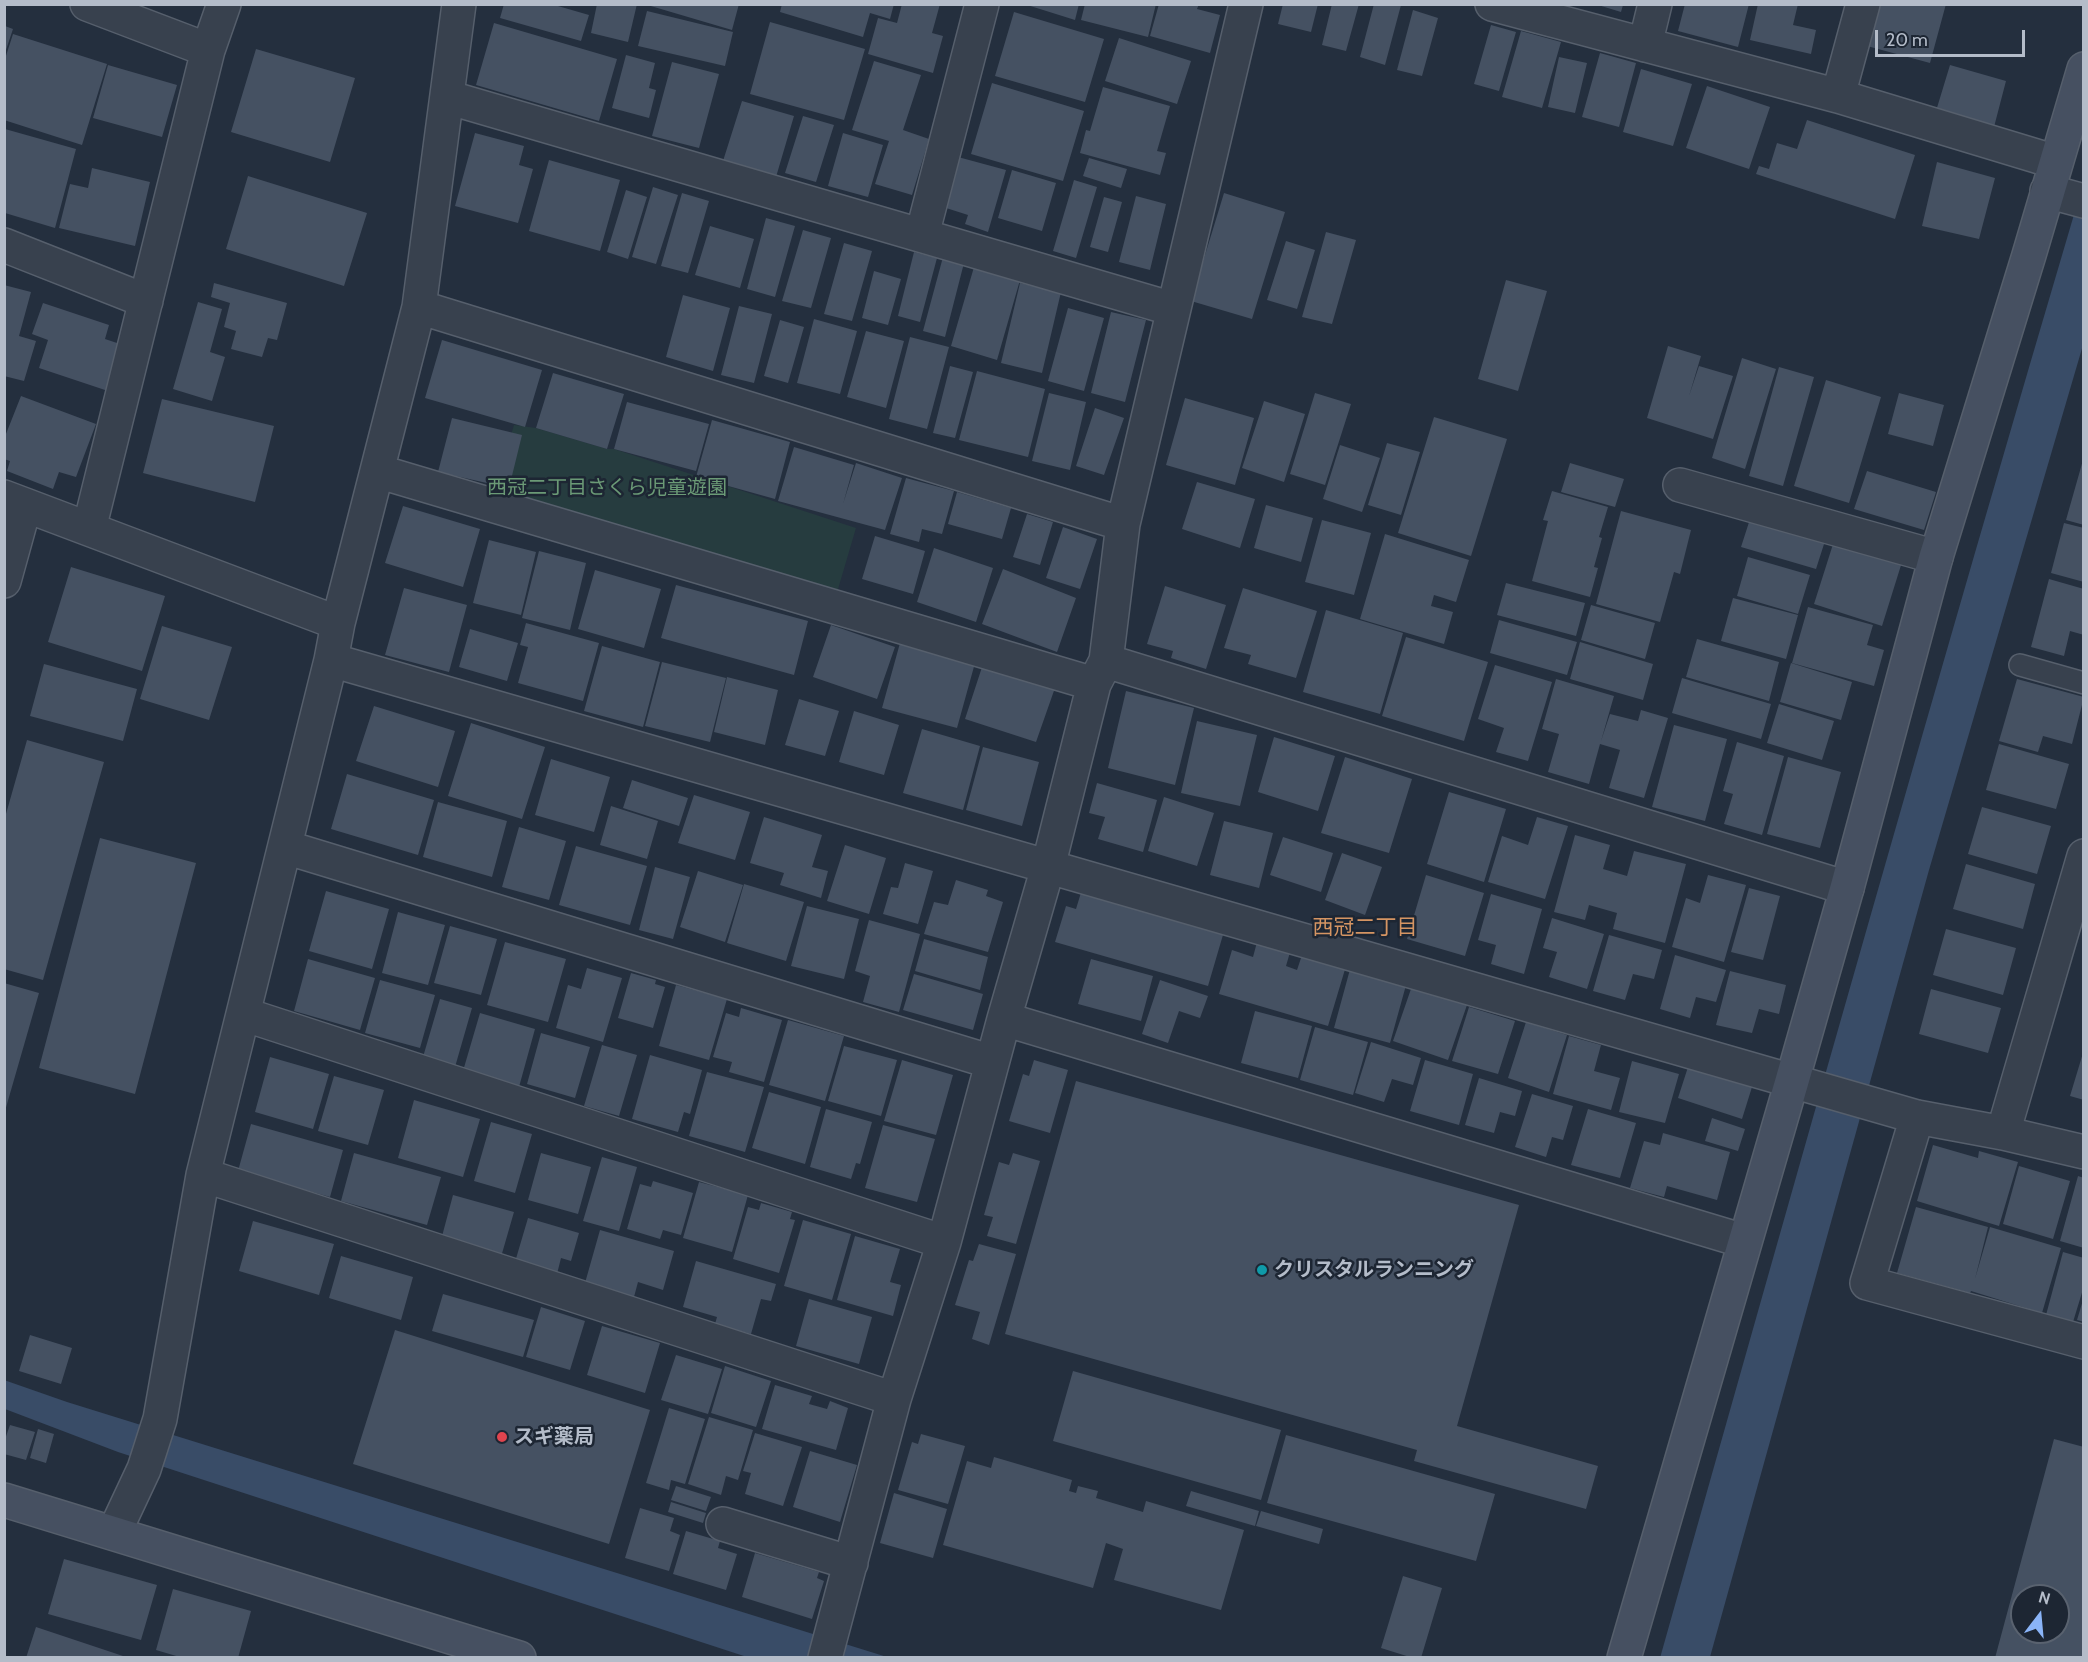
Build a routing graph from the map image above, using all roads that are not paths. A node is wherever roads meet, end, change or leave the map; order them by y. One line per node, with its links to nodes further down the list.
1 (87, 4): 10 (street)
2 (224, 4): 10 (street)
3 (459, 4): 13 (street)
4 (982, 4): 16 (street)
5 (1246, 4): 20 (street)
6 (1492, 4): 9 (street)
7 (1655, 4): 9 (street)
8 (1863, 4): 12 (street)
9 (1645, 45): 12 (street)
10 (208, 50): 18 (street)
11 (2084, 69): 14 (street)
12 (1838, 96): 14 (street)
13 (447, 97): 16 (street); 19 (street)
14 (2052, 176): 15 (street); 26 (street)
15 (2081, 200)
16 (922, 235): 20 (street)
17 (4, 245): 18 (street)
18 (146, 301): 25 (street)
19 (419, 307): 21 (street); 24 (street)
20 (1173, 309): 24 (street)
21 (377, 471): 28 (street); 31 (street)
22 (1680, 485): 26 (street)
23 (15, 501): 25 (street); 27 (street)
24 (1123, 524): 31 (street)
25 (89, 529): 28 (street)
26 (1936, 557): 36 (street)
27 (4, 581)
28 (338, 623): 29 (street)
29 (331, 660): 33 (street); 35 (street)
30 (2020, 665): 32 (lane)
31 (1100, 673): 35 (street); 36 (street)
32 (2084, 683)
33 (285, 847): 37 (street); 39 (street)
34 (2084, 856): 42 (street)
35 (1048, 867): 38 (street); 40 (street)
36 (1847, 888): 40 (street)
37 (243, 1014): 44 (street); 46 (street)
38 (1004, 1019): 39 (street); 45 (street)
39 (993, 1062): 46 (street)
40 (1799, 1083): 41 (street); 45 (street)
41 (1902, 1113): 42 (street); 47 (street)
42 (2003, 1133): 43 (street)
43 (2084, 1152)
44 (203, 1175): 48 (street); 51 (street)
45 (1744, 1241): 55 (street)
46 (944, 1242): 48 (street)
47 (2084, 1342)
48 (894, 1399): 52 (street)
49 (4, 1500): 51 (street)
50 (723, 1524): 52 (street)
51 (114, 1533): 54 (street)
52 (851, 1563): 53 (street)
53 (829, 1644)
54 (519, 1658)
55 (1624, 1658)

